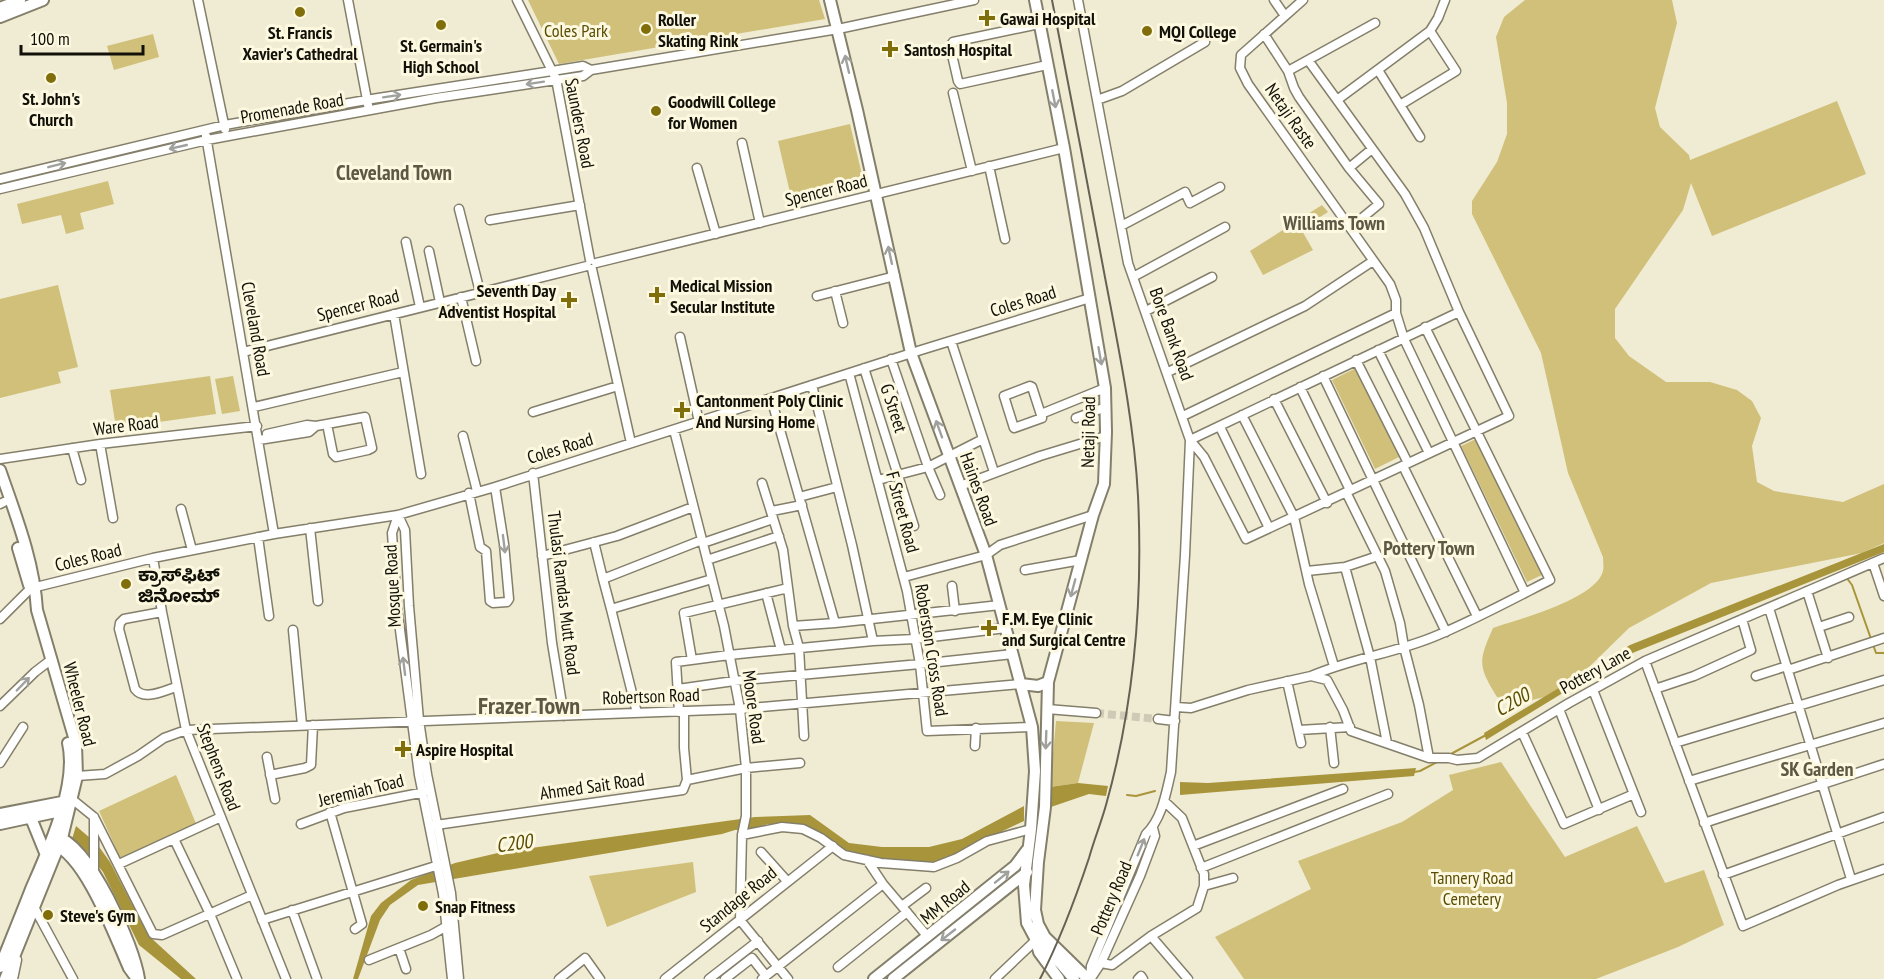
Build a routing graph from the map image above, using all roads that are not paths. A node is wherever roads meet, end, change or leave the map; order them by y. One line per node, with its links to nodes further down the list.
1 (20, 0): 14 (main road)
2 (43, 0): 15 (main road)
3 (198, 0): 35 (street)
4 (348, 0): 30 (street)
5 (517, 0): 27 (street, Saunders Road)
6 (830, 0): 19 (main road, Haines Road)
7 (974, 0): 13 (street, Promenade Road)
8 (1035, 0): 18 (main road, Netaji Road)
9 (1078, 0): 31 (street, Bore Bank Road)
10 (1274, 0): 16 (street)
11 (1303, 0): 16 (street, Netaji Raste)
12 (1445, 0): 20 (street)
13 (947, 3): 19 (street, Promenade Road)
14 (0, 8)
15 (0, 16)
16 (1285, 16): 21 (street, Netaji Raste)
17 (1375, 23): 23 (street)
18 (1039, 24): 24 (main road, Netaji Road); 24 (street)
19 (838, 29): 27 (street, Promenade Road); 50 (main road, Haines Road, one-way to 19)
20 (1430, 31): 25 (street); 33 (street)
21 (1264, 34): 26 (street); 57 (street, Netaji Raste)
22 (1204, 42): 31 (street)
23 (1308, 60): 26 (street); 32 (street)
24 (1047, 65): 41 (main road, Netaji Road, one-way to 41)
25 (1378, 69): 32 (street); 33 (street)
26 (1288, 71): 45 (street)
27 (554, 75): 28 (street, Promenade Road); 51 (street, Saunders Road)
28 (448, 92): 30 (street, Promenade Road, one-way to 28); 34 (street, Promenade Road)
29 (953, 93): 46 (street)
30 (369, 99): 34 (street); 35 (street, Promenade Road)
31 (1097, 100): 55 (street, Bore Bank Road)
32 (1337, 100): 42 (street)
33 (1400, 105): 38 (street)
34 (371, 111): 37 (street, Promenade Road)
35 (225, 125): 36 (street, Promenade Road); 37 (street)
36 (205, 130): 39 (street, Cleveland Road); 47 (street, Promenade Road, one-way to 36)
37 (227, 137): 39 (street, Promenade Road)
38 (1420, 137)
39 (207, 140): 49 (street, Promenade Road, one-way to 49); 84 (street, Cleveland Road)
40 (742, 143): 54 (street)
41 (1064, 148): 43 (street, Spencer Road); 71 (main road, Netaji Road)
42 (1372, 149): 45 (street); 75 (street)
43 (989, 166): 46 (street, Spencer Road); 59 (street)
44 (697, 168): 58 (street)
45 (1349, 168): 57 (street)
46 (972, 171): 50 (street, Spencer Road)
47 (0, 179)
48 (1220, 187): 55 (street)
49 (0, 189)
50 (877, 195): 54 (street, Spencer Road); 64 (main road, Haines Road, one-way to 50)
51 (580, 205): 53 (street); 63 (street, Saunders Road)
52 (459, 209): 68 (street)
53 (490, 220)
54 (760, 223): 58 (street, Spencer Road)
55 (1121, 226): 65 (street, Bore Bank Road)
56 (1225, 227): 65 (street)
57 (1350, 228): 62 (street, Netaji Raste)
58 (717, 234): 63 (street, Spencer Road)
59 (1005, 239)
60 (406, 242): 73 (street)
61 (429, 250): 72 (street)
62 (1373, 261): 76 (street, Netaji Raste); 91 (street)
63 (591, 265): 68 (street, Spencer Road); 95 (street, Saunders Road)
64 (895, 276): 67 (street); 85 (main road, Haines Road)
65 (1134, 277): 74 (street, Bore Bank Road)
66 (1212, 278): 74 (street)
67 (835, 291): 69 (street); 78 (street)
68 (480, 292): 70 (street, Spencer Road)
69 (817, 296)
70 (461, 297): 72 (street, Spencer Road); 88 (street)
71 (1090, 298): 82 (street, Coles Road); 97 (main road, Netaji Road, one-way to 97)
72 (440, 302): 73 (street, Spencer Road)
73 (420, 307): 77 (street, Spencer Road)
74 (1146, 311): 91 (street, Bore Bank Road)
75 (1459, 312): 79 (street); 112 (street)
76 (1396, 313): 81 (street, Netaji Raste); 105 (street)
77 (394, 314): 84 (street, Spencer Road); 90 (street)
78 (843, 323)
79 (1425, 327): 81 (street); 112 (street)
80 (680, 337): 107 (street)
81 (1404, 339): 83 (street); 118 (street, Netaji Raste)
82 (951, 340): 85 (street, Coles Road); 116 (street)
83 (1378, 350): 87 (street); 122 (street)
84 (243, 352): 101 (street, Cleveland Road)
85 (911, 353): 86 (street, Coles Road); 123 (main road, Haines Road, one-way to 85)
86 (891, 359): 89 (street, Coles Road); 126 (street)
87 (1356, 360): 93 (street); 125 (street)
88 (476, 361)
89 (864, 368): 92 (street, Coles Road); 131 (street, G Street)
90 (403, 372): 101 (street); 130 (street)
91 (1168, 372): 105 (street, Bore Bank Road)
92 (849, 373): 94 (street, Coles Road); 133 (street, F Street Road)
93 (1323, 376): 96 (street); 134 (street)
94 (812, 385): 98 (street, Coles Road); 138 (street)
95 (618, 386): 102 (street); 119 (street, Saunders Road)
96 (1300, 387): 99 (street); 140 (street)
97 (1105, 388): 100 (main road, Netaji Road); 103 (street)
98 (771, 398): 107 (street, Coles Road); 143 (street)
99 (1274, 399): 104 (street); 145 (street)
100 (1106, 407): 106 (street); 114 (main road, Netaji Road)
101 (254, 408): 109 (street, Cleveland Road)
102 (533, 412)
103 (1041, 414): 103 (street)
104 (1242, 415): 110 (street); 151 (street)
105 (1183, 416): 117 (street, Bore Bank Road)
106 (1077, 418)
107 (699, 422): 111 (street, Coles Road)
108 (327, 424): 108 (street); 115 (street)
109 (257, 426): 115 (street, Cleveland Road); 120 (street, Ware Road)
110 (1220, 427): 117 (street); 155 (street)
111 (674, 430): 119 (street, Coles Road); 146 (street, Moore Road)
112 (1476, 431): 118 (street); 181 (street)
113 (463, 436): 141 (street)
114 (1106, 436): 128 (street); 150 (main road, Netaji Road)
115 (259, 438): 156 (street, Cleveland Road)
116 (983, 439): 123 (street); 128 (street)
117 (1190, 440): 155 (street); 226 (street, Bore Bank Road)
118 (1454, 442): 122 (street); 181 (street, Netaji Raste)
119 (631, 443): 129 (street, Coles Road)
120 (100, 444): 121 (street, Ware Road); 152 (street)
121 (72, 448): 124 (street, Ware Road); 132 (street)
122 (1429, 453): 125 (street)
123 (950, 457): 126 (street); 137 (main road, Haines Road)
124 (0, 459)
125 (1405, 464): 134 (street); 192 (street)
126 (928, 467): 131 (street); 142 (street)
127 (0, 470): 177 (main road, Wheeler Road)
128 (994, 472): 137 (street)
129 (533, 473): 136 (street, Coles Road); 163 (street, Thulasi Ramdas Mutt Road)
130 (421, 474)
131 (898, 475): 133 (street); 153 (street, G Street)
132 (81, 480)
133 (878, 480): 173 (street, F Street Road)
134 (1372, 480): 140 (street); 202 (street)
135 (762, 483): 149 (street)
136 (495, 486): 141 (street, Coles Road); 141 (street, one-way to 141)
137 (960, 486): 162 (main road, Haines Road)
138 (837, 487): 143 (street); 195 (street)
139 (0, 491): 144 (main road, Wheeler Road)
140 (1348, 491): 145 (street); 164 (street)
141 (473, 492): 148 (street, Coles Road)
142 (940, 495)
143 (800, 501): 149 (street); 197 (street)
144 (2, 503): 177 (main road, Wheeler Road)
145 (1327, 503): 151 (street)
146 (693, 507): 159 (street, Moore Road); 160 (street)
147 (181, 509): 161 (street)
148 (398, 515): 154 (street, Coles Road); 246 (street, Mosque Road); 246 (street, Mosque Road, one-way to 148)
149 (773, 515): 157 (street); 159 (street)
150 (1093, 515): 162 (street, F Street Road); 168 (main road, Netaji Road)
151 (1294, 517): 155 (street); 172 (street)
152 (113, 518)
153 (914, 526)
154 (309, 528): 156 (street, Coles Road); 183 (street)
155 (1269, 528)
156 (274, 534): 158 (street, Coles Road)
157 (779, 536): 167 (street); 178 (street)
158 (258, 537): 161 (street, Coles Road); 191 (street)
159 (702, 541): 167 (street, Moore Road); 174 (street)
160 (594, 542): 163 (street); 174 (street)
161 (192, 550): 165 (street, Coles Road)
162 (986, 555): 173 (street, F Street Road); 185 (main road, Haines Road)
163 (542, 556): 244 (street, Thulasi Ramdas Mutt Road)
164 (1378, 556): 170 (street); 206 (street)
165 (153, 558): 177 (street, Coles Road); 189 (street, Stephens Road)
166 (1884, 558): 169 (street, Pottery Lane)
167 (707, 560): 175 (street, Moore Road)
168 (1081, 560): 171 (street); 225 (main road, Netaji Road, one-way to 225)
169 (1873, 563): 179 (street, Pottery Lane); 182 (street)
170 (1345, 567): 172 (street); 211 (street)
171 (1025, 570)
172 (1307, 572): 217 (street)
173 (903, 577): 190 (street, Roberston Cross Road)
174 (603, 579): 187 (street)
175 (712, 579): 184 (street, Moore Road); 187 (street)
176 (952, 586): 188 (street)
177 (33, 588): 194 (street); 214 (main road, Wheeler Road)
178 (788, 588): 180 (street); 198 (street)
179 (1807, 591): 186 (street, Pottery Lane); 199 (street)
180 (766, 593): 184 (street); 208 (street)
181 (1525, 593): 192 (street)
182 (1884, 594)
183 (318, 601)
184 (718, 604): 210 (street, Moore Road); 213 (street)
185 (1000, 605): 188 (street); 200 (main road, Haines Road)
186 (1769, 608): 196 (street, Pottery Lane); 218 (street)
187 (611, 609): 242 (street)
188 (955, 611): 190 (street)
189 (162, 612): 228 (street, Stephens Road); 228 (street)
190 (911, 615): 195 (street); 203 (street, Roberston Cross Road)
191 (269, 616)
192 (1478, 616): 202 (street)
193 (1849, 617): 199 (street)
194 (0, 619)
195 (868, 620): 197 (street); 204 (street)
196 (1742, 620): 215 (street, Pottery Lane); 230 (street)
197 (834, 623): 198 (street)
198 (793, 626): 207 (street)
199 (1819, 627): 212 (street)
200 (1006, 628): 203 (street); 209 (main road, Haines Road)
201 (293, 630): 250 (street)
202 (1446, 632): 206 (street)
203 (915, 639): 204 (street); 216 (street, Roberston Cross Road)
204 (873, 641): 207 (street)
205 (1876, 641): 212 (street)
206 (1404, 647): 211 (street); 266 (street)
207 (799, 648): 208 (street); 219 (street)
208 (781, 650): 210 (street)
209 (1013, 654): 216 (street); 227 (main road, Haines Road)
210 (729, 655): 213 (street); 222 (street, Moore Road)
211 (1370, 657): 217 (street); 261 (street)
212 (1828, 658): 218 (street)
213 (692, 660): 229 (street)
214 (49, 661): 233 (main road, Wheeler Road); 235 (street, one-way to 214)
215 (1645, 661): 230 (street); 231 (street, Pottery Lane)
216 (920, 664): 219 (street); 232 (street, Roberston Cross Road)
217 (1334, 666): 220 (street)
218 (1788, 668): 221 (street); 237 (street)
219 (801, 676): 222 (street); 234 (street)
220 (1311, 676): 223 (street); 253 (street)
221 (1756, 676)
222 (734, 681): 229 (street); 238 (street, Moore Road)
223 (1287, 681): 236 (street); 257 (street)
224 (1884, 681): 237 (street)
225 (1048, 682): 227 (main road); 239 (main road, Netaji Road)
226 (1177, 683): 236 (street, Pottery Road)
227 (1022, 684): 232 (street, Robertson Road); 252 (main road, Haines Road)
228 (176, 687): 256 (street, Stephens Road)
229 (678, 689): 241 (street)
230 (1655, 689): 262 (street)
231 (1593, 690): 240 (street, Pottery Lane); 281 (street)
232 (923, 693): 234 (street, Robertson Road); 254 (street, Roberston Cross Road)
233 (59, 696): 273 (main road, Wheeler Road); 283 (main road, Wheeler Road)
234 (802, 704): 238 (street, Robertson Road); 259 (street)
235 (0, 706)
236 (1176, 707): 247 (street, Pottery Road)
237 (1799, 707): 262 (street); 263 (street)
238 (740, 709): 241 (street, Robertson Road); 271 (street, Moore Road)
239 (1047, 709): 243 (street); 307 (main road, Netaji Road, one-way to 307)
240 (1559, 709): 258 (street, Pottery Lane); 284 (street)
241 (681, 711): 242 (street, Robertson Road); 274 (street)
242 (637, 713): 244 (street, Robertson Road)
243 (1096, 714)
244 (564, 716): 246 (street, Robertson Road)
245 (1158, 719): 247 (street)
246 (415, 720): 249 (street, Robertson Road); 278 (street, Mosque Road)
247 (1175, 721): 279 (street, Pottery Road)
248 (1884, 723): 263 (street)
249 (313, 724): 250 (street, Robertson Road); 272 (street)
250 (302, 725): 256 (street, Robertson Road)
251 (23, 727): 267 (street)
252 (1032, 727): 254 (street, Roberston Cross Road); 297 (main road, Haines Road)
253 (1350, 727): 255 (street); 261 (street, Pottery Lane)
254 (976, 728): 264 (street)
255 (1329, 728): 257 (street); 269 (street)
256 (186, 730): 273 (street, Robertson Road); 289 (street, Stephens Road)
257 (1299, 730): 260 (street)
258 (1522, 732): 266 (street, Pottery Lane); 284 (street)
259 (804, 736)
260 (1302, 743)
261 (1387, 743): 266 (street, Pottery Lane)
262 (1675, 743): 275 (street)
263 (1811, 743): 275 (street); 276 (street)
264 (975, 746)
265 (267, 757): 272 (street)
266 (1429, 758)
267 (0, 763)
268 (800, 763): 271 (street, Ahmed Sait Road)
269 (1334, 763)
270 (1884, 764): 276 (street)
271 (746, 768): 274 (street, Ahmed Sait Road); 299 (street, Moore Road)
272 (270, 775): 282 (street)
273 (77, 776): 283 (main road, Wheeler Road)
274 (687, 780): 295 (street, Ahmed Sait Road)
275 (1689, 782): 294 (street)
276 (1823, 784): 294 (street); 298 (street)
277 (1344, 789): 304 (street)
278 (426, 792): 285 (street, Jeremiah Toad); 295 (street, Mosque Road); 311 (street, Mosque Road)
279 (1165, 794): 296 (street, Pottery Road); 304 (street)
280 (1388, 794): 309 (street)
281 (1634, 794): 284 (street); 286 (street)
282 (275, 799)
283 (70, 805): 287 (main road); 288 (street); 291 (main road); 300 (main road, Wheeler Road)
284 (1599, 810)
285 (330, 812): 293 (street, Jeremiah Toad); 322 (street)
286 (1641, 812)
287 (0, 814)
288 (94, 817): 308 (street); 310 (street)
289 (221, 817): 301 (street); 323 (street, Stephens Road)
290 (1884, 817): 298 (street)
291 (32, 823): 292 (main road); 300 (main road)
292 (0, 824)
293 (301, 824)
294 (1704, 824): 314 (street)
295 (436, 825): 311 (street, Mosque Road)
296 (1153, 828): 340 (street, Pottery Road); 366 (street, Pottery Road, one-way to 296)
297 (1031, 829): 302 (main road, Haines Road); 306 (street)
298 (1838, 833): 314 (street); 316 (street)
299 (742, 835): 303 (street); 329 (street, Moore Road)
300 (56, 836): 310 (main road); 319 (main road); 324 (main road, Wheeler Road); 332 (main road, Wheeler Road)
301 (174, 838): 308 (street); 327 (street)
302 (1029, 845): 313 (main road, Haines Road); 334 (main road, MM Road, one-way to 302)
303 (833, 846): 306 (street); 317 (street, Standage Road)
304 (1193, 846): 309 (street)
305 (761, 852): 317 (street)
306 (867, 860): 318 (street)
307 (1038, 862): 313 (main road, MM Road); 366 (main road)
308 (119, 864): 327 (street)
309 (1202, 868): 320 (street)
310 (94, 869): 319 (street); 349 (main road)
311 (442, 869): 322 (street); 330 (street, Mosque Road); 354 (street, Mosque Road)
312 (1884, 869): 316 (street)
313 (1026, 872): 335 (main road, Haines Road); 362 (main road, MM Road, one-way to 362)
314 (1723, 875): 316 (street)
315 (1233, 878): 320 (street)
316 (1851, 879)
317 (787, 881): 329 (street, Standage Road)
318 (883, 884): 325 (street); 341 (street)
319 (92, 885): 349 (main road)
320 (1203, 886): 333 (street)
321 (926, 888): 325 (street)
322 (352, 891): 326 (street); 331 (street)
323 (252, 895): 327 (street); 328 (street, Stephens Road)
324 (34, 907): 332 (main road, Wheeler Road); 348 (street)
325 (904, 909): 334 (street); 343 (street)
326 (292, 910): 328 (street); 352 (street)
327 (210, 914): 350 (street)
328 (262, 920): 351 (street, Stephens Road)
329 (740, 920): 336 (street); 357 (street, Standage Road)
330 (447, 926): 337 (street); 353 (street, Mosque Road)
331 (355, 929)
332 (19, 931): 338 (street, Wheeler Road); 342 (main road); 346 (main road); 347 (street, Wheeler Road)
333 (1150, 936): 340 (street); 369 (street)
334 (928, 937): 361 (main road, MM Road)
335 (1036, 940): 363 (street); 364 (main road); 365 (main road, Haines Road)
336 (758, 941): 341 (street); 358 (street)
337 (399, 948): 339 (street); 344 (street)
338 (0, 954)
339 (369, 960)
340 (1101, 963): 366 (street, Pottery Road)
341 (778, 966): 345 (street); 360 (street)
342 (0, 967)
343 (838, 967)
344 (406, 969)
345 (764, 977): 359 (street)
346 (5, 979)
347 (13, 979)
348 (73, 979)
349 (138, 979)
350 (237, 979)
351 (286, 979)
352 (317, 979)
353 (452, 979)
354 (459, 979)
355 (559, 979): 356 (street)
356 (600, 979)
357 (665, 979)
358 (709, 979)
359 (725, 979)
360 (788, 979)
361 (874, 979)
362 (893, 979)
363 (995, 979)
364 (1059, 979)
365 (1074, 979)
366 (1089, 979)
367 (1138, 979): 368 (street)
368 (1143, 979)
369 (1188, 979)

